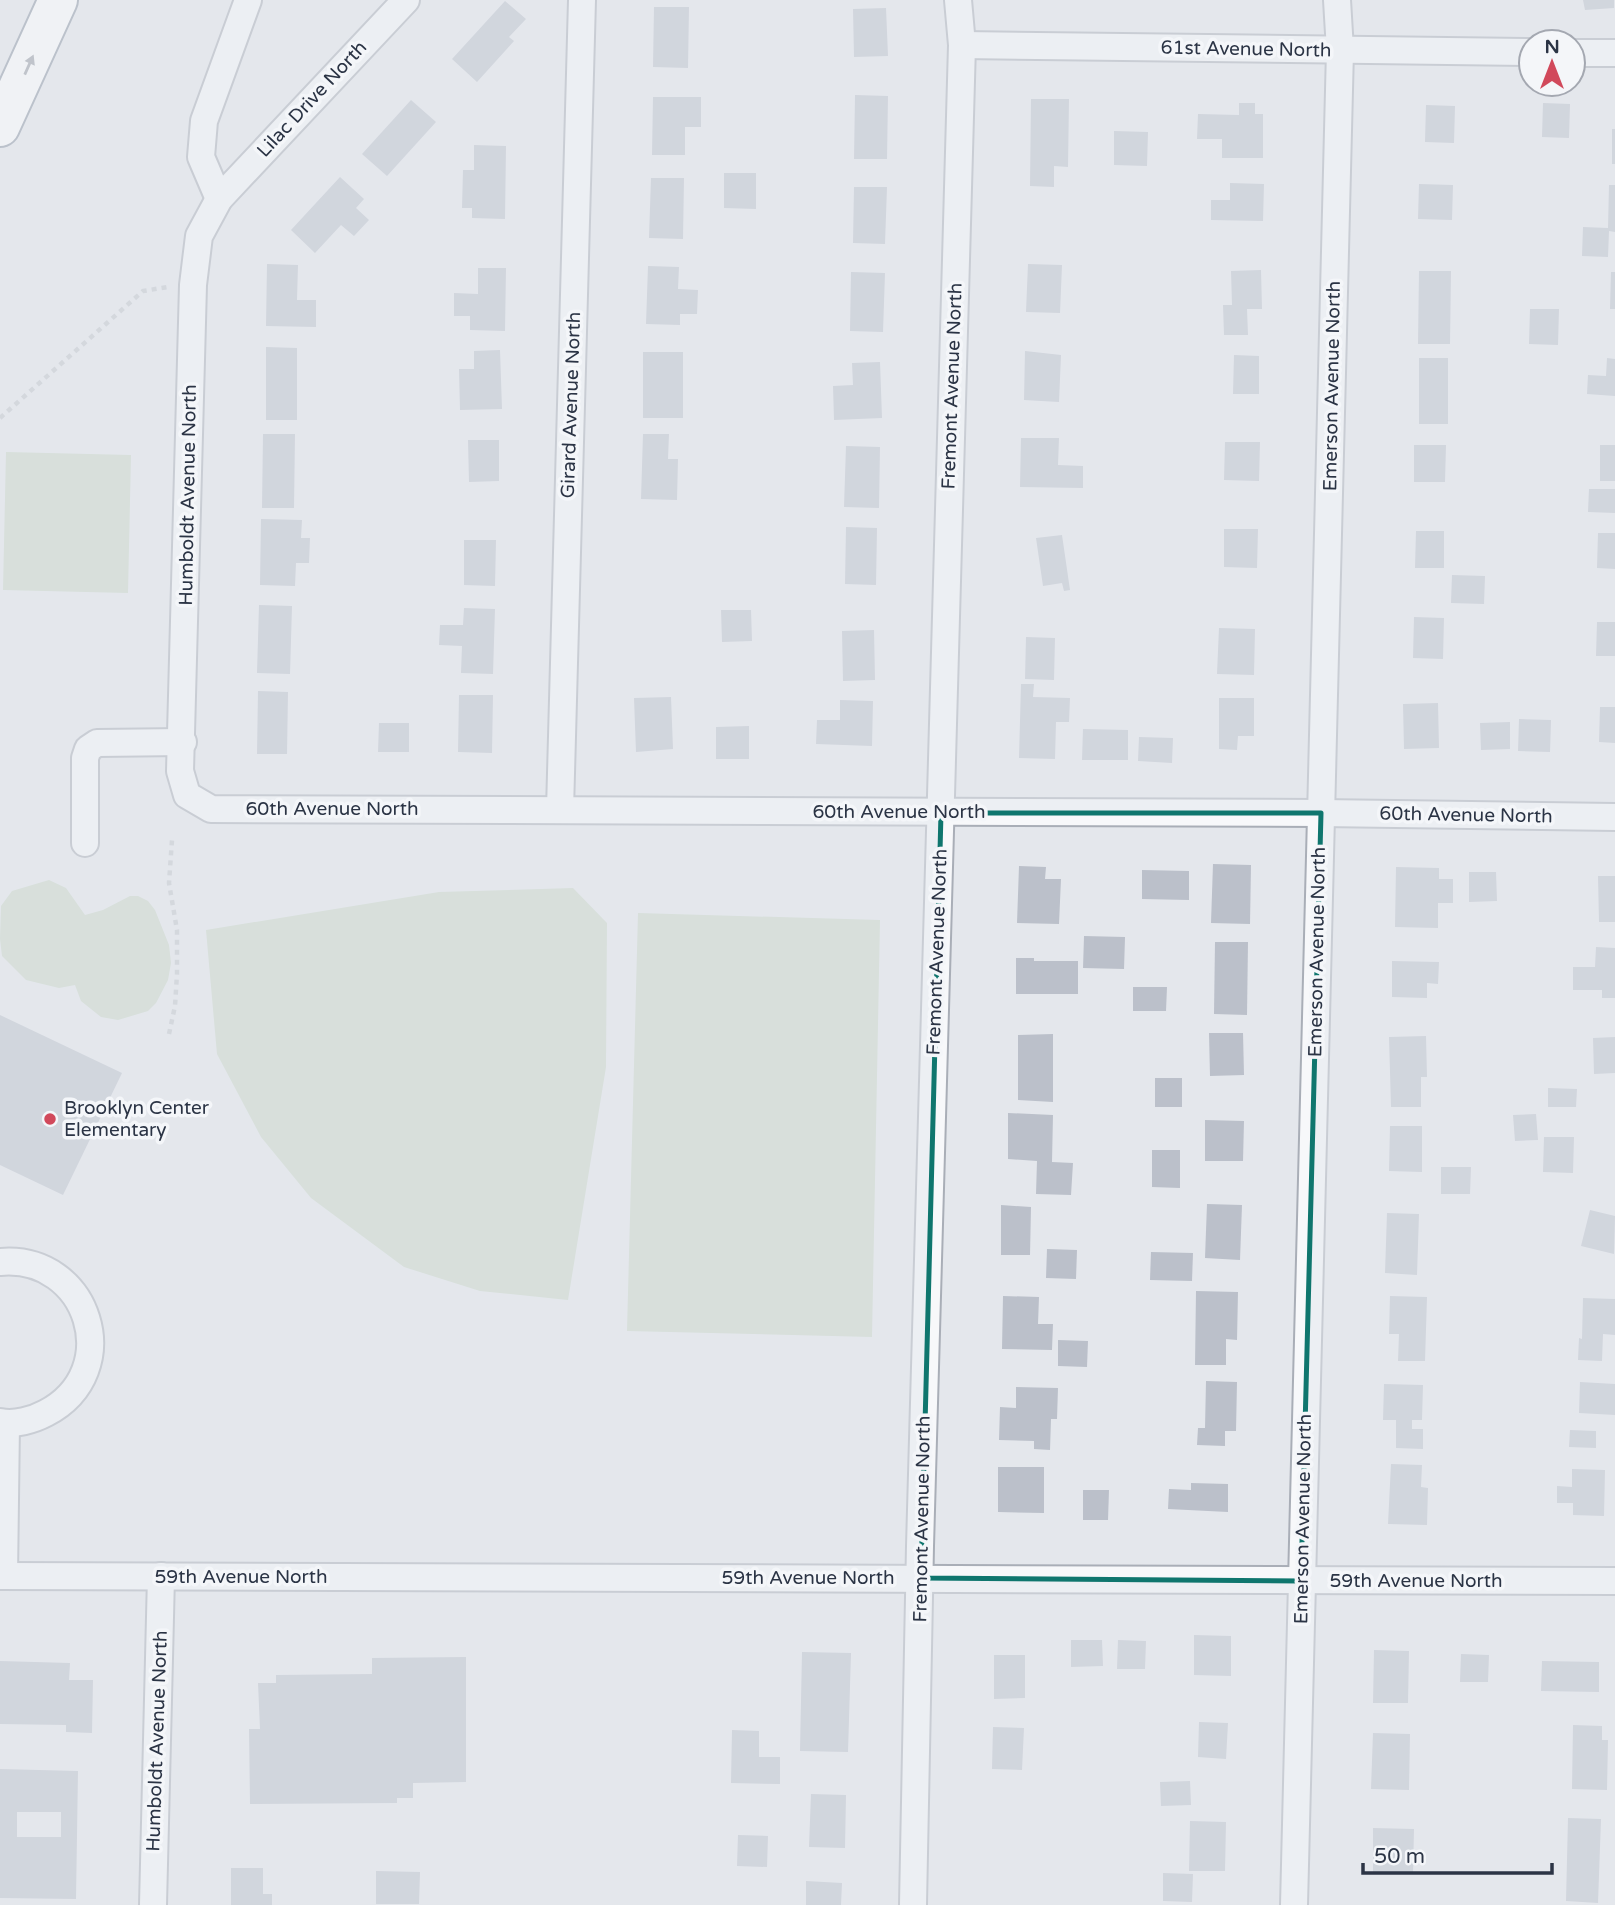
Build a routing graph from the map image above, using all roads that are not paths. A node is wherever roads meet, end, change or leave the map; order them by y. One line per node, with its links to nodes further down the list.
1 (58, 0): 12 (highway, one-way to 1)
2 (248, 0): 13 (street)
3 (405, 0): 13 (street, Lilac Drive North)
4 (582, 0): 16 (street, Girard Avenue North)
5 (958, 0): 7 (street, Fremont Avenue North)
6 (1337, 0): 8 (street, Emerson Avenue North)
7 (962, 45): 8 (street, 61st Avenue North); 17 (street, Fremont Avenue North)
8 (1340, 50): 9 (street, 61st Avenue North); 18 (street, Emerson Avenue North)
9 (1517, 52)
10 (1587, 53): 11 (street)
11 (1615, 53)
12 (0, 127)
13 (219, 199): 14 (street, Humboldt Avenue North)
14 (183, 742): 15 (street, Humboldt Avenue North); 20 (street)
15 (187, 795): 16 (street, 60th Avenue North)
16 (560, 810): 17 (street, 60th Avenue North)
17 (941, 813): 18 (street, 60th Avenue North); 25 (street, Fremont Avenue North)
18 (1321, 813): 19 (street, 60th Avenue North); 26 (street, Emerson Avenue North)
19 (1615, 817)
20 (85, 843)
21 (0, 1262): 22 (street)
22 (3, 1423): 23 (street)
23 (2, 1576): 24 (street, 59th Avenue North)
24 (161, 1576): 25 (street, 59th Avenue North); 28 (street, Humboldt Avenue North)
25 (921, 1578): 26 (street, 59th Avenue North); 29 (street, Fremont Avenue North)
26 (1301, 1581): 27 (street, 59th Avenue North); 30 (street, Emerson Avenue North)
27 (1615, 1581)
28 (153, 1905)
29 (913, 1905)
30 (1294, 1905)

